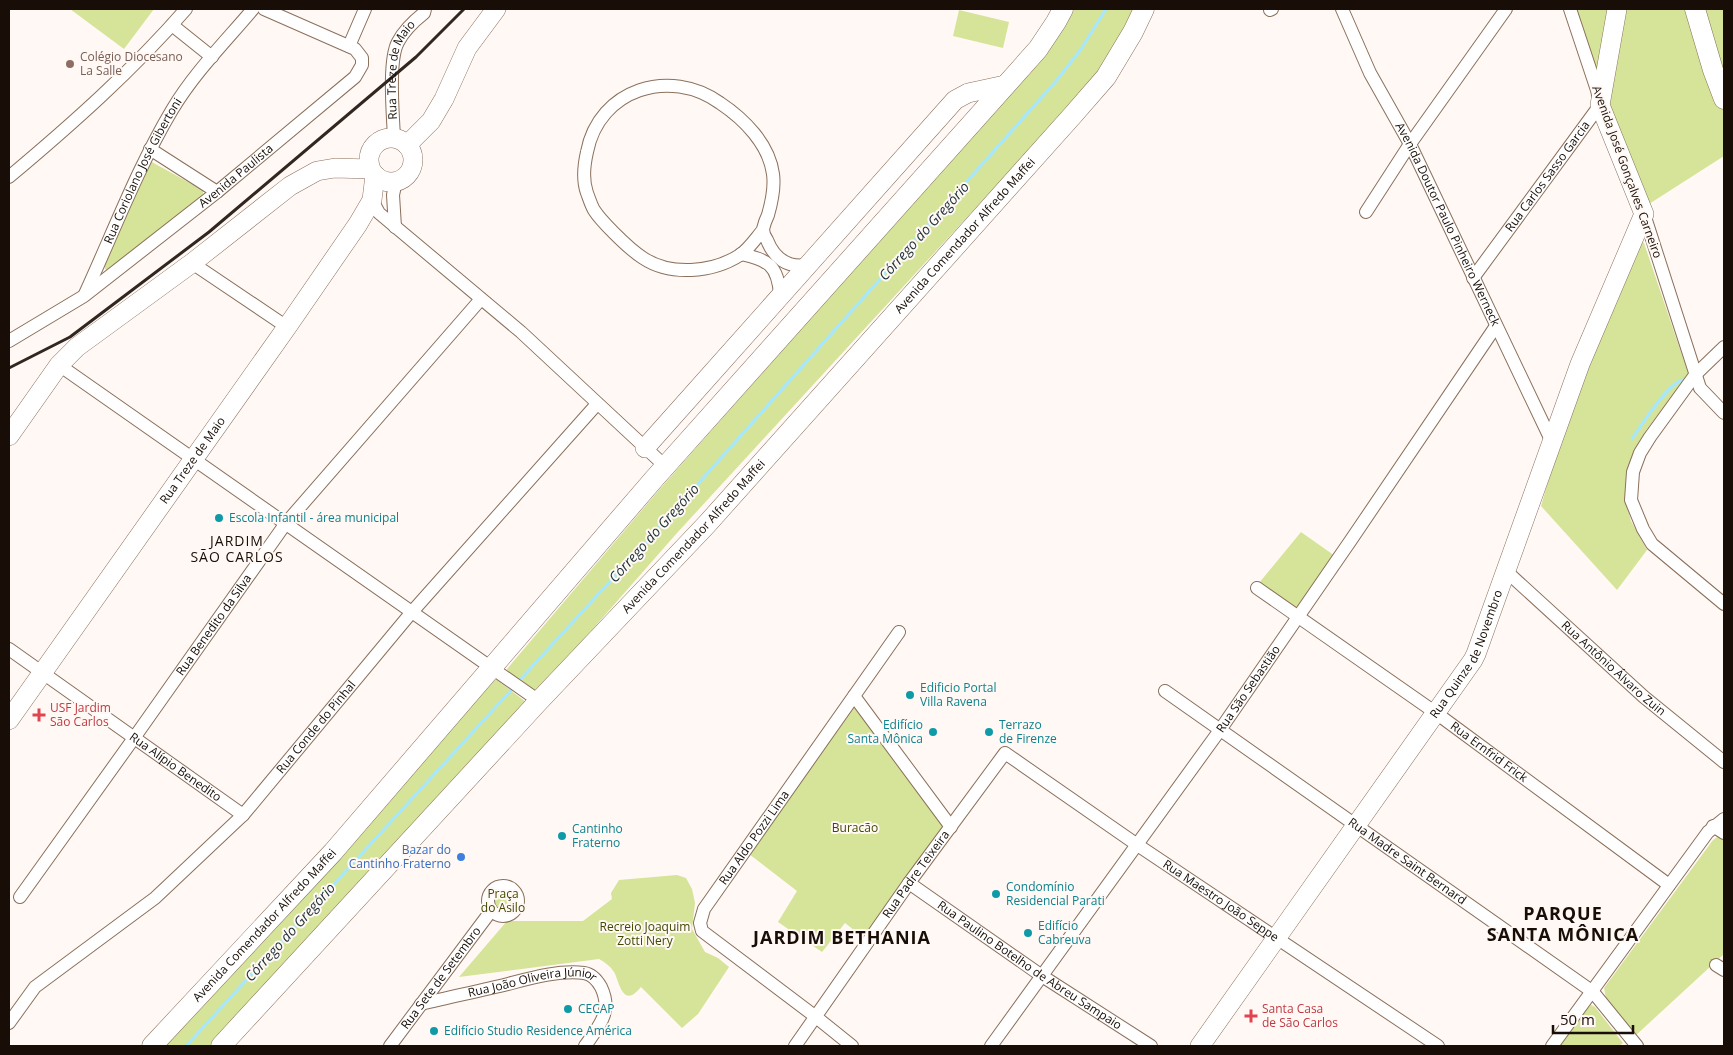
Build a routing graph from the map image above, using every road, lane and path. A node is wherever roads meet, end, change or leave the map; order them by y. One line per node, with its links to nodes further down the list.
1 (186, 9): 14 (street)
2 (254, 9): 16 (street, Rua Coriolano José Gibertoni)
3 (264, 9): 15 (street)
4 (365, 9): 15 (street)
5 (496, 9): 20 (street)
6 (1063, 9): 17 (main road, Avenida Comendador Alfredo Maffei)
7 (1144, 9): 64 (main road, Avenida Comendador Alfredo Maffei)
8 (1342, 9): 21 (street, Avenida Doutor Paulo Pinheiro Werneck)
9 (1506, 9): 21 (street)
10 (1570, 9): 19 (street, Avenida José Gonçalves Carneiro)
11 (1616, 9): 19 (street, Rua Carlos Sasso Garcia)
12 (1695, 9): 18 (main road)
13 (425, 10): 20 (street, Rua Treze de Maio)
14 (172, 25): 16 (street); 24 (street)
15 (349, 46): 26 (street, Avenida Paulista)
16 (212, 57): 22 (street, Rua Coriolano José Gibertoni)
17 (1005, 85): 34 (street); 51 (main road, Avenida Comendador Alfredo Maffei)
18 (1724, 99)
19 (1600, 105): 29 (street, Avenida José Gonçalves Carneiro); 35 (street, Rua Carlos Sasso Garcia)
20 (400, 142): 23 (street); 25 (street)
21 (1410, 144): 28 (street); 35 (street, Avenida Doutor Paulo Pinheiro Werneck)
22 (150, 149): 26 (street); 37 (street, Rua Coriolano José Gibertoni)
23 (373, 172): 25 (street); 27 (street, Rua Treze de Maio); 33 (street)
24 (9, 177)
25 (396, 181): 30 (street)
26 (217, 192): 37 (street, Avenida Paulista)
27 (372, 200): 30 (street); 40 (street, Rua Treze de Maio)
28 (1366, 212)
29 (1644, 214): 44 (street, Avenida José Gonçalves Carneiro); 48 (street, Rua Quinze de Novembro)
30 (395, 227): 38 (street)
31 (763, 230): 32 (street); 32 (street); 34 (street)
32 (741, 254): 36 (street)
33 (192, 263): 40 (street); 43 (street)
34 (807, 265): 36 (street)
35 (1473, 278): 39 (street, Avenida Doutor Paulo Pinheiro Werneck)
36 (780, 295): 49 (street)
37 (84, 296): 41 (street, Avenida Paulista)
38 (481, 299): 45 (street); 52 (street, Rua Benedito da Silva)
39 (1496, 326): 48 (street, Avenida Doutor Paulo Pinheiro Werneck); 57 (street, Rua São Sebastião)
40 (288, 327): 50 (street, Rua Treze de Maio)
41 (9, 341)
42 (1724, 347): 44 (street)
43 (59, 365): 47 (street); 50 (street)
44 (1695, 375): 46 (street, Avenida José Gonçalves Carneiro); 55 (street)
45 (597, 404): 49 (street); 56 (street, Rua Conde do Pinhal)
46 (1724, 413)
47 (9, 436)
48 (1552, 442): 53 (street, Rua Quinze de Novembro)
49 (645, 448): 51 (street)
50 (194, 459): 52 (street); 61 (street, Rua Treze de Maio)
51 (665, 466): 60 (main road, Avenida Comendador Alfredo Maffei)
52 (286, 523): 56 (street); 68 (street, Rua Benedito da Silva)
53 (1506, 571): 65 (street, Rua Quinze de Novembro); 70 (street, Rua Antônio Álvaro Zuin)
54 (1257, 588): 57 (street, Rua Ernfrid Frick)
55 (1724, 604)
56 (411, 613): 60 (street); 71 (street, Rua Conde do Pinhal)
57 (1298, 615): 65 (street, Rua Ernfrid Frick); 67 (street, Rua São Sebastião)
58 (899, 632): 63 (street, Rua Aldo Pozzi Lima)
59 (9, 649): 61 (street, Rua Alípio Benedito)
60 (496, 671): 64 (street); 87 (main road, Avenida Comendador Alfredo Maffei)
61 (42, 672): 66 (street, Rua Treze de Maio); 68 (street, Rua Alípio Benedito)
62 (1165, 691): 67 (street, Rua Madre Saint Bernard)
63 (854, 696): 73 (street); 85 (street, Rua Aldo Pozzi Lima)
64 (533, 697): 88 (main road, Avenida Comendador Alfredo Maffei)
65 (1436, 713): 74 (street, Rua Quinze de Novembro); 78 (street, Rua Ernfrid Frick)
66 (9, 720)
67 (1220, 730): 74 (street, Rua Madre Saint Bernard); 76 (street, Rua São Sebastião)
68 (134, 738): 71 (street, Rua Alípio Benedito); 79 (street, Rua Benedito da Silva)
69 (1005, 753): 73 (street, Rua Padre Teixeira); 76 (street, Rua Maestro João Seppe)
70 (1724, 762)
71 (243, 815): 86 (street, Rua Conde do Pinhal)
72 (1724, 819): 75 (street)
73 (951, 827): 77 (street, Rua Padre Teixeira)
74 (1356, 827): 81 (street, Rua Quinze de Novembro); 83 (street, Rua Madre Saint Bernard)
75 (1719, 830): 78 (street)
76 (1136, 844): 81 (street, Rua Maestro João Seppe); 82 (street, Rua São Sebastião)
77 (909, 883): 82 (street, Rua Paulino Botelho de Abreu Sampaio); 85 (street, Rua Padre Teixeira)
78 (1670, 885): 83 (street)
79 (20, 897)
80 (491, 911): 84 (street, Rua Sete de Setembro)
81 (1277, 938): 95 (street, Rua Quinze de Novembro); 96 (street, Rua Maestro João Seppe)
82 (1042, 976): 93 (street, Rua São Sebastião); 94 (street, Rua Paulino Botelho de Abreu Sampaio)
83 (1592, 992): 97 (street); 98 (street, Rua Madre Saint Bernard)
84 (421, 1004): 89 (street, Rua Sete de Setembro); 90 (street, Rua João Oliveira Júnior)
85 (816, 1017): 91 (street, Rua Padre Teixeira); 92 (street, Rua Aldo Pozzi Lima)
86 (9, 1023)
87 (157, 1043)
88 (221, 1046)
89 (390, 1046)
90 (585, 1046)
91 (795, 1046)
92 (852, 1046)
93 (991, 1046)
94 (1151, 1046)
95 (1200, 1046)
96 (1438, 1046)
97 (1552, 1046)
98 (1637, 1046)

